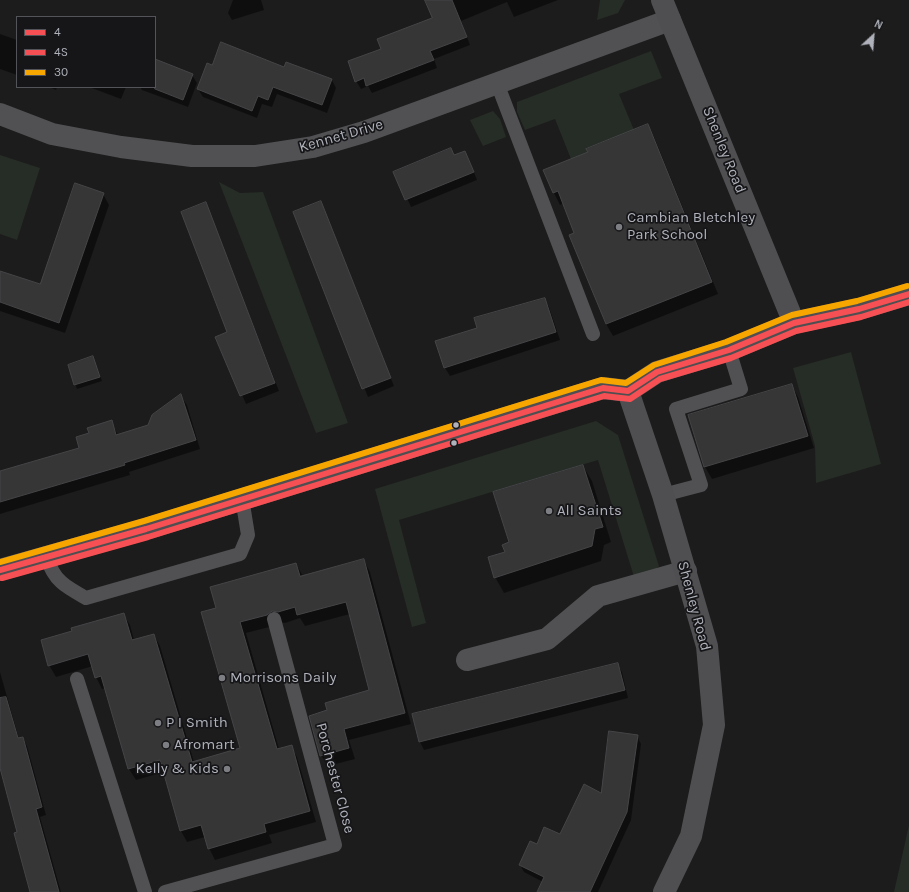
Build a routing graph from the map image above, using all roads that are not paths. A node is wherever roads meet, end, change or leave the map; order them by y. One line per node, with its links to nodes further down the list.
1 (662, 0): 2 (street, Shenley Road)
2 (670, 20): 3 (street, Kennet Drive); 6 (street, Shenley Road)
3 (497, 83): 4 (street, Kennet Drive); 7 (lane)
4 (0, 114)
5 (909, 294): 6 (street)
6 (794, 323): 8 (street)
7 (593, 334)
8 (729, 350): 9 (street); 10 (lane)
9 (628, 391): 10 (street, Shenley Road); 11 (street)
10 (662, 495): 14 (street, Shenley Road)
11 (242, 498): 12 (street); 12 (lane)
12 (47, 558): 13 (street)
13 (0, 570)
14 (686, 571): 16 (street); 20 (street, Shenley Road)
15 (274, 619): 19 (lane, Porchester Close)
16 (467, 660)
17 (76, 679): 18 (lane)
18 (145, 892)
19 (165, 892)
20 (664, 892)

